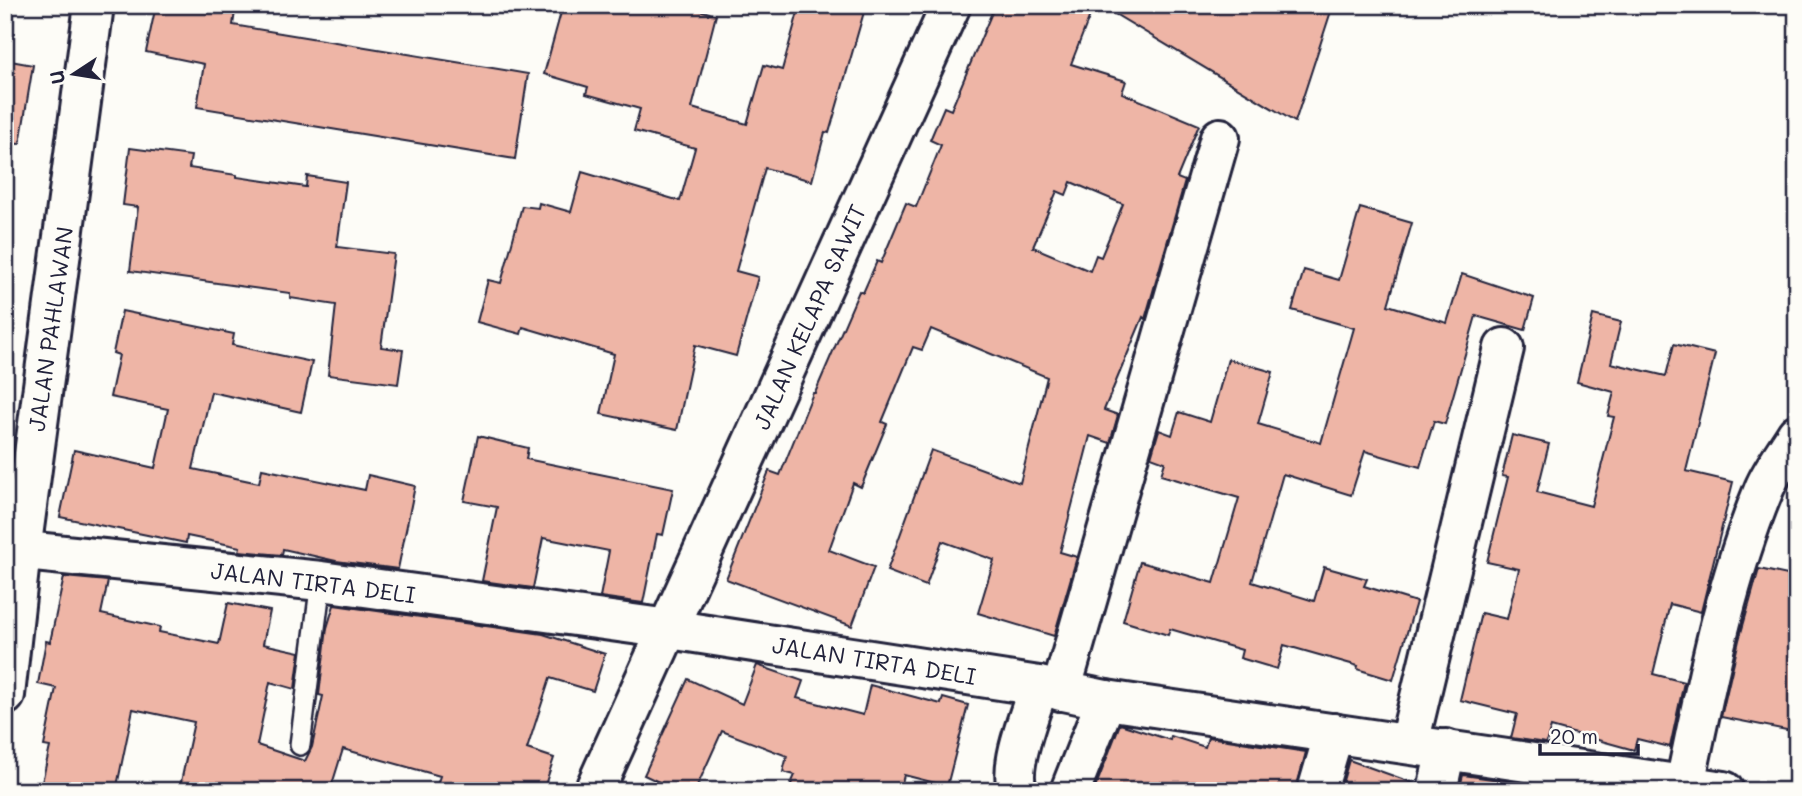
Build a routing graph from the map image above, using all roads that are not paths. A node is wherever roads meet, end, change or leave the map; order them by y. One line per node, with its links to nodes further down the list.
1 (94, 5): 6 (street, JALAN PAHLAWAN)
2 (951, 5): 8 (street, JALAN KELAPA SAWIT)
3 (1220, 138): 9 (street)
4 (1504, 348): 13 (street)
5 (1797, 434): 17 (street)
6 (13, 550): 7 (street, JALAN TIRTA DELI); 10 (street, JALAN PAHLAWAN)
7 (321, 582): 8 (street, JALAN TIRTA DELI); 14 (lane)
8 (669, 629): 9 (street, JALAN TIRTA DELI); 18 (street, JALAN KELAPA SAWIT)
9 (1050, 689): 11 (street, JALAN TIRTA DELI); 19 (street)
10 (5, 695)
11 (1106, 700): 12 (street, JALAN TIRTA DELI); 20 (street)
12 (1334, 733): 13 (street, JALAN TIRTA DELI); 21 (street)
13 (1409, 743): 15 (street, JALAN TIRTA DELI)
14 (300, 745)
15 (1446, 749): 16 (street, JALAN TIRTA DELI); 22 (street)
16 (1629, 784): 17 (street, JALAN TIRTA DELI)
17 (1685, 784): 23 (street, JALAN TIRTA DELI)
18 (594, 791)
19 (1018, 791)
20 (1070, 791)
21 (1317, 791)
22 (1437, 791)
23 (1724, 791)

